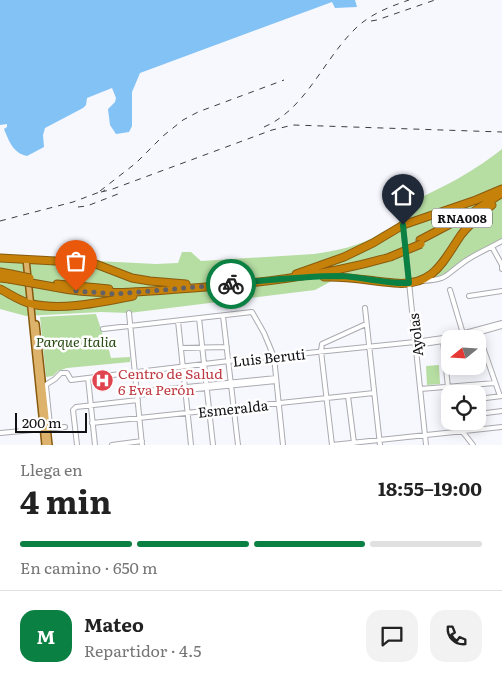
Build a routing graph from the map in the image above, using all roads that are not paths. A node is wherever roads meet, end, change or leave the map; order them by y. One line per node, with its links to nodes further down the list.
1 (502, 191): 4 (highway, RNA008); 6 (highway, RNA008)
2 (502, 198): 3 (highway, RNA008)
3 (492, 205): 6 (highway, RNA008); 16 (highway)
4 (403, 225): 13 (highway); 17 (street, Ayolas)
5 (502, 241): 7 (street)
6 (420, 242): 13 (highway, RNA008)
7 (492, 247): 10 (street); 16 (street)
8 (0, 258): 9 (highway)
9 (27, 259): 18 (highway, RNA008); 25 (main road)
10 (502, 264): 11 (street)
11 (502, 269)
12 (0, 272): 14 (highway, RNA008)
13 (297, 276): 17 (highway, RNA008); 18 (highway, RNA008); 21 (highway, RNA008)
14 (10, 277): 15 (highway, RNA008); 20 (highway, RNA008, bridge)
15 (0, 278)
16 (418, 282): 17 (highway)
17 (409, 283): 40 (street, Ayolas)
18 (186, 284): 20 (highway, RNA008)
19 (0, 289): 25 (highway)
20 (76, 289): 21 (highway, RNA008)
21 (178, 289): 25 (highway)
22 (450, 290): 35 (street)
23 (502, 291): 24 (street)
24 (469, 296)
25 (32, 304): 52 (main road); 81 (main road)
26 (365, 308): 31 (street)
27 (129, 313): 33 (street)
28 (223, 316): 29 (street); 41 (street); 47 (street)
29 (199, 318): 30 (street); 44 (street)
30 (178, 320): 33 (street); 43 (street)
31 (366, 324): 42 (street); 45 (street)
32 (502, 325): 36 (street); 37 (street)
33 (130, 326): 34 (street); 51 (street)
34 (103, 329)
35 (461, 330)
36 (484, 330)
37 (486, 330)
38 (441, 339): 40 (street)
39 (441, 341): 40 (street)
40 (416, 343): 42 (street, Luis Beruti); 62 (street, Ayolas)
41 (227, 347): 44 (street); 48 (street)
42 (369, 347): 45 (street, Luis Beruti); 64 (street)
43 (180, 348): 44 (street); 50 (street)
44 (203, 349): 49 (street)
45 (321, 351): 47 (street, Luis Beruti); 69 (street)
46 (486, 355): 56 (street)
47 (274, 357): 48 (street, Luis Beruti); 55 (street)
48 (229, 361): 49 (street, Luis Beruti); 57 (street)
49 (204, 364): 50 (street, Luis Beruti); 59 (street)
50 (182, 367): 51 (street, Luis Beruti); 61 (street)
51 (135, 372): 53 (street, Luis Beruti); 65 (street)
52 (42, 377): 54 (street); 81 (main road)
53 (88, 378): 54 (street, Luis Beruti); 71 (street)
54 (55, 379): 81 (street)
55 (276, 379): 57 (street); 70 (street)
56 (495, 383): 58 (street); 67 (street)
57 (231, 384): 59 (street); 72 (street)
58 (469, 385)
59 (207, 386): 61 (street); 73 (street)
60 (441, 388): 62 (street)
61 (185, 389): 65 (street); 75 (street)
62 (420, 389): 86 (street, Ayolas)
63 (119, 391): 65 (street)
64 (374, 393): 66 (street, Esmeralda); 87 (street)
65 (137, 394): 71 (street); 77 (street)
66 (348, 396): 69 (street, Esmeralda); 89 (street)
67 (501, 396): 68 (street)
68 (486, 398)
69 (326, 399): 70 (street, Esmeralda); 99 (street)
70 (279, 404): 72 (street, Esmeralda); 98 (street)
71 (90, 405): 78 (street); 92 (street)
72 (234, 408): 73 (street, Esmeralda); 97 (street)
73 (209, 411): 75 (street, Esmeralda); 96 (street)
74 (502, 411): 76 (street)
75 (187, 413): 77 (street, Esmeralda); 95 (street)
76 (486, 413)
77 (140, 418): 78 (street, Esmeralda); 88 (street)
78 (92, 423): 93 (street)
79 (65, 427): 81 (street)
80 (502, 427): 82 (street)
81 (46, 428): 85 (street); 90 (main road); 91 (main road)
82 (486, 429)
83 (474, 430): 84 (street)
84 (462, 432): 86 (street); 102 (street)
85 (0, 433)
86 (425, 435): 87 (street); 101 (street, Ayolas)
87 (379, 440): 89 (street); 100 (street)
88 (142, 443): 94 (street)
89 (354, 443): 99 (street)
90 (45, 445)
91 (49, 445)
92 (77, 445)
93 (95, 445)
94 (112, 445)
95 (191, 445)
96 (213, 445)
97 (238, 445)
98 (283, 445)
99 (332, 445)
100 (380, 445)
101 (426, 445)
102 (473, 445)

